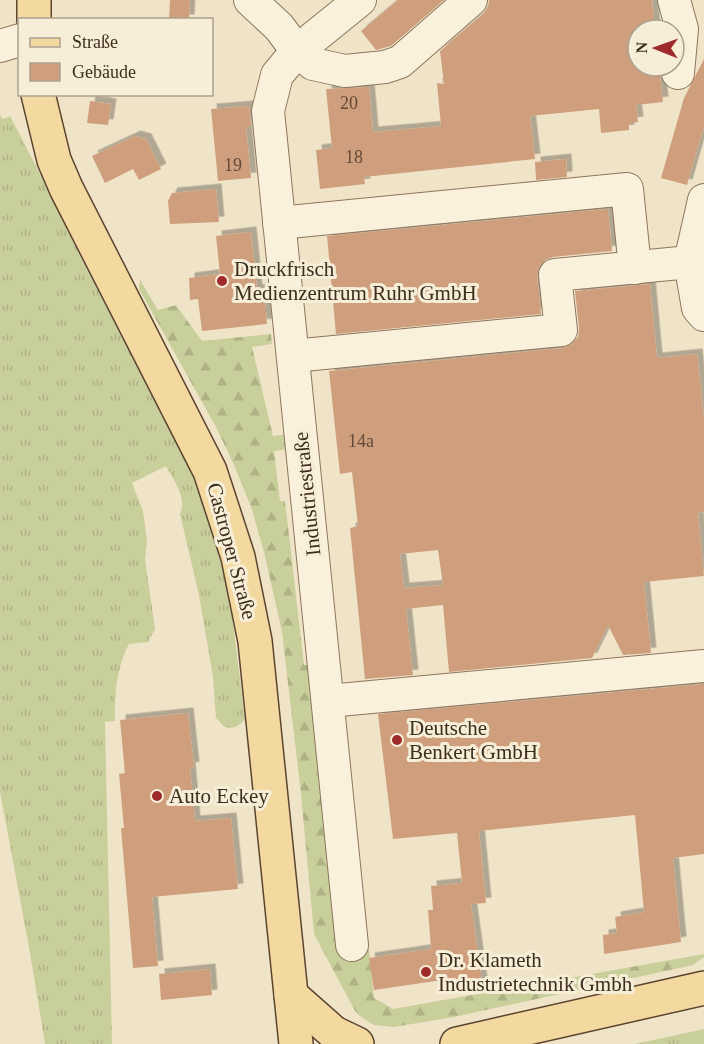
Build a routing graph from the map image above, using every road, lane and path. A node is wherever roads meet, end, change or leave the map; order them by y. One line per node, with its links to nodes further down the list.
1 (33, 0): 6 (main road)
2 (250, 0): 10 (street)
3 (360, 0): 10 (street, Industriestraße)
4 (471, 0): 10 (street)
5 (674, 0): 7 (street)
6 (34, 18)
7 (679, 18)
8 (18, 41): 9 (street)
9 (0, 46)
10 (297, 51): 13 (street, Industriestraße)
11 (38, 96): 22 (main road, Castroper Straße)
12 (704, 200): 14 (street)
13 (279, 224): 15 (street); 17 (street, Industriestraße)
14 (690, 262): 15 (street); 16 (street)
15 (634, 268): 17 (street)
16 (704, 315)
17 (293, 356): 19 (street, Industriestraße)
18 (704, 666): 19 (street)
19 (328, 701): 20 (street, Industriestraße)
20 (352, 945)
21 (704, 988): 25 (main road)
22 (291, 995): 23 (main road, Castroper Straße); 24 (main road)
23 (296, 1044)
24 (357, 1044)
25 (458, 1044)

